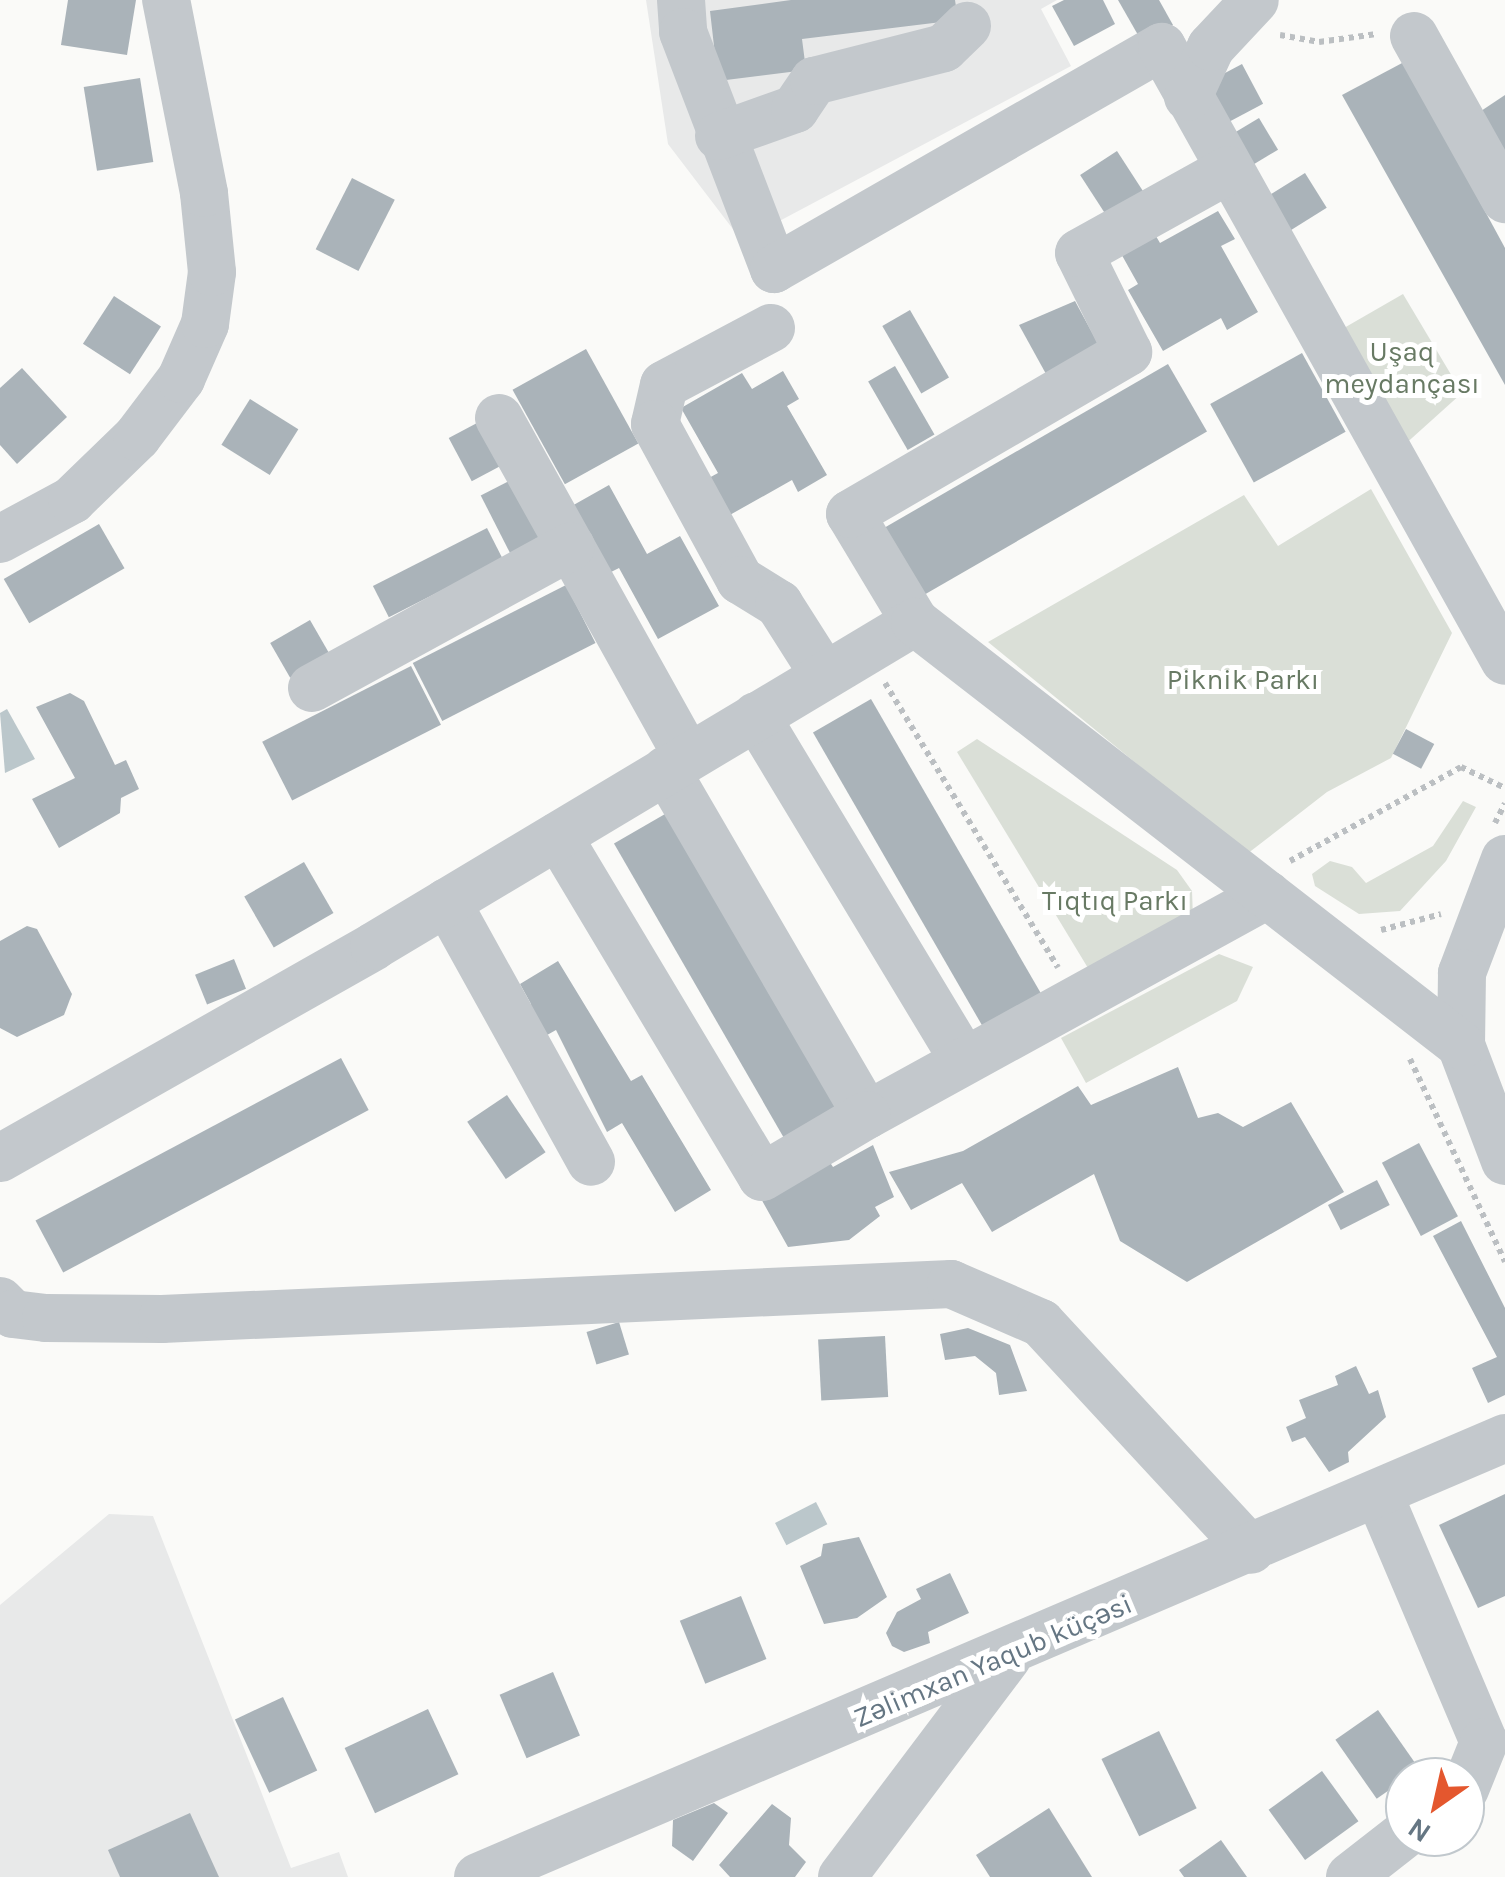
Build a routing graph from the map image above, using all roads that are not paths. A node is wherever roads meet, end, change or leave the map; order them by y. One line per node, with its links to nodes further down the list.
1 (166, 0): 12 (street)
2 (682, 0): 7 (street)
3 (1242, 13): 6 (street)
4 (967, 26): 7 (street)
5 (1414, 36): 9 (street)
6 (1188, 98): 7 (street); 8 (street)
7 (719, 136)
8 (1229, 170): 14 (street); 15 (street)
9 (1505, 199)
10 (772, 328): 16 (street)
11 (500, 418): 13 (street)
12 (0, 539)
13 (571, 546): 17 (street); 19 (street)
14 (914, 622): 16 (street); 22 (street)
15 (1505, 662)
16 (824, 675): 18 (street)
17 (312, 688)
18 (756, 716): 19 (street); 25 (street)
19 (677, 763): 20 (street); 26 (street)
20 (558, 836): 23 (street); 26 (street)
21 (1495, 850): 24 (street)
22 (1278, 885): 24 (street); 25 (street)
23 (447, 902): 27 (street); 29 (street)
24 (1461, 1045): 28 (street)
25 (963, 1059): 26 (street)
26 (867, 1115)
27 (0, 1158)
28 (1505, 1161)
29 (591, 1162)
30 (0, 1301): 33 (street)
31 (1505, 1438): 32 (street, Zəlimxan Yaqub küçəsi)
32 (1379, 1495): 33 (street, Zəlimxan Yaqub küçəsi); 35 (street)
33 (1251, 1550): 34 (street, Zəlimxan Yaqub küçəsi)
34 (1009, 1655): 37 (street, Zəlimxan Yaqub küçəsi); 38 (street)
35 (1478, 1757)
36 (1385, 1850): 39 (street)
37 (478, 1877)
38 (842, 1877)
39 (1350, 1877)

